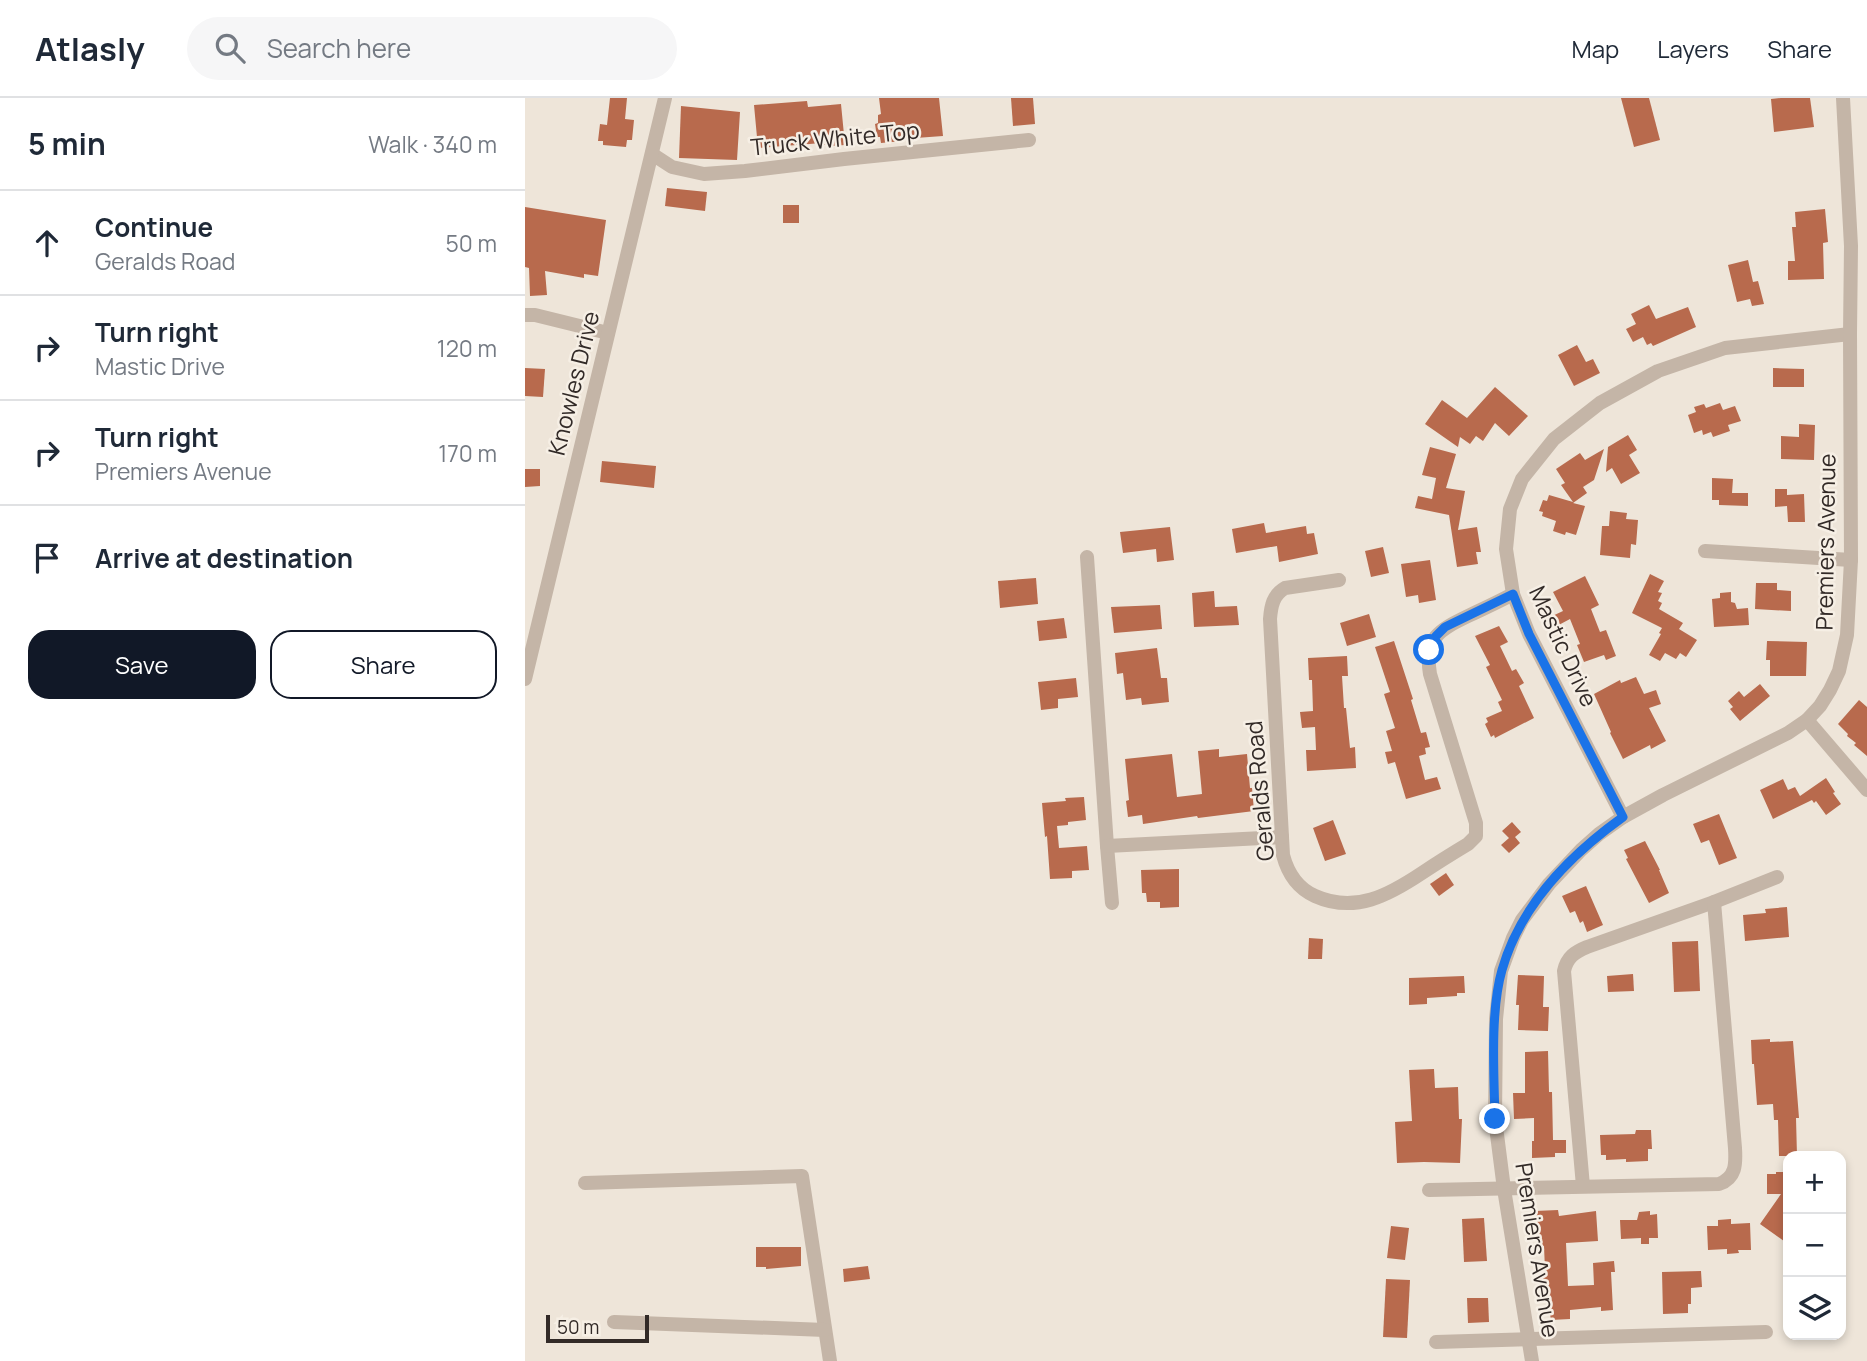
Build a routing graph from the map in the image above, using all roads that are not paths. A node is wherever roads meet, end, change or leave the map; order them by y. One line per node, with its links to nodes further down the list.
1 (665, 98): 4 (street, Knowles Drive)
2 (1843, 98): 7 (street, Premiers Avenue)
3 (1029, 140): 4 (street, Truck White Top)
4 (652, 154): 6 (street, Knowles Drive)
5 (525, 315): 6 (street)
6 (608, 333): 15 (street, Knowles Drive)
7 (1850, 334): 8 (street, Premiers Avenue); 14 (street, Mastic Drive)
8 (1850, 424): 9 (street); 12 (street, Premiers Avenue)
9 (1867, 425)
10 (1705, 551): 12 (street)
11 (1087, 557): 20 (street)
12 (1851, 560): 16 (street, Premiers Avenue)
13 (1339, 580): 19 (street, Geralds Road)
14 (1513, 594): 18 (street, Mastic Drive); 19 (street, Geralds Road)
15 (525, 679)
16 (1807, 720): 17 (street); 18 (street, Premiers Avenue)
17 (1867, 790)
18 (1623, 817): 26 (street, Premiers Avenue)
19 (1282, 837): 20 (street)
20 (1107, 846): 22 (street)
21 (1777, 877): 23 (street)
22 (1112, 902)
23 (1714, 902): 25 (street); 25 (street)
24 (585, 1183): 29 (street)
25 (1583, 1186): 26 (street)
26 (1504, 1189): 27 (street); 31 (street, Premiers Avenue)
27 (1429, 1190)
28 (614, 1322): 29 (street)
29 (825, 1330): 33 (street)
30 (1766, 1332): 31 (street)
31 (1529, 1338): 32 (street); 34 (street, Premiers Avenue)
32 (1436, 1342)
33 (829, 1361)
34 (1532, 1361)

